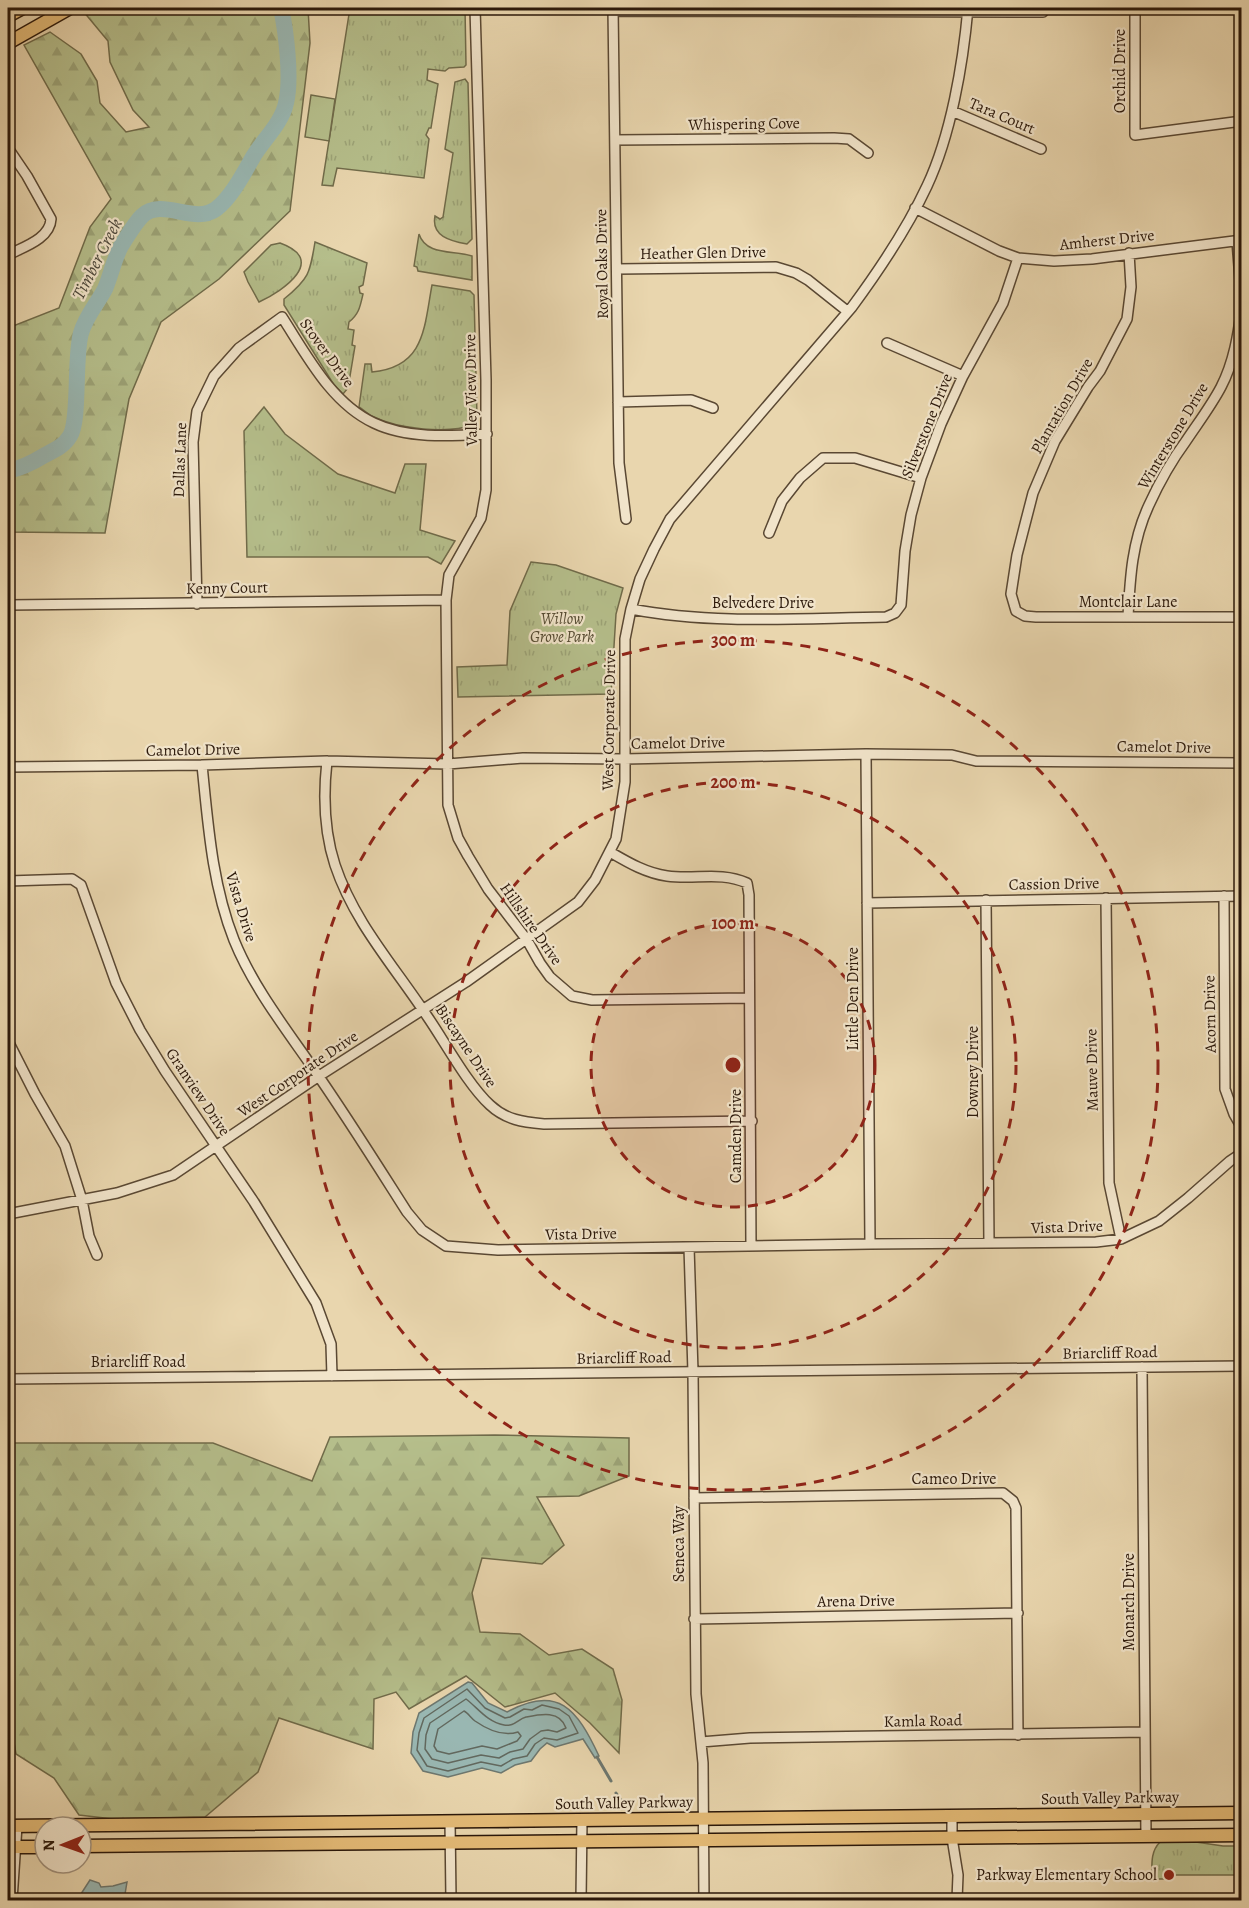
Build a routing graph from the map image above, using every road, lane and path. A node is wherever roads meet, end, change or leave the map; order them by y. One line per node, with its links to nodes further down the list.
1 (23, 8): 8 (main road)
2 (70, 8): 9 (main road)
3 (475, 8): 30 (street, Valley View Drive)
4 (1135, 8): 11 (street, Orchid Drive)
5 (613, 9): 6 (street); 12 (street, Royal Oaks Drive)
6 (968, 9): 7 (street); 10 (street, West Corporate Drive)
7 (1043, 12)
8 (8, 16)
9 (8, 43)
10 (952, 111): 14 (street, Tara Court); 16 (street, West Corporate Drive)
11 (1242, 121)
12 (615, 140): 15 (street, Whispering Cove); 21 (street, Royal Oaks Drive)
13 (8, 148): 19 (street)
14 (1041, 149)
15 (868, 153)
16 (915, 208): 20 (street, Amherst Drive); 23 (street, West Corporate Drive)
17 (1239, 240): 18 (street, Amherst Drive); 22 (street, Winterstone Drive)
18 (1129, 253): 20 (street, Amherst Drive); 38 (street, Plantation Drive)
19 (8, 255)
20 (1018, 258): 27 (street, Silverstone Drive)
21 (617, 269): 23 (street, Heather Glen Drive); 28 (street, Royal Oaks Drive)
22 (1242, 306): 26 (street, Winterstone Drive)
23 (847, 311): 37 (street, West Corporate Drive)
24 (282, 317): 30 (street, Stover Drive); 35 (street, Dallas Lane)
25 (887, 343): 27 (street)
26 (1239, 347): 40 (street, Winterstone Drive)
27 (963, 376): 31 (street, Silverstone Drive)
28 (618, 402): 29 (street); 32 (street, Royal Oaks Drive)
29 (713, 408)
30 (487, 434): 34 (street, Valley View Drive)
31 (921, 478): 33 (street); 39 (street, Silverstone Drive)
32 (626, 519)
33 (769, 533)
34 (446, 600): 35 (street, Kenny Court); 46 (street, Valley View Drive)
35 (197, 604): 36 (street, Kenny Court)
36 (8, 605)
37 (631, 609): 39 (street, Belvedere Drive); 43 (street, West Corporate Drive)
38 (1016, 611): 40 (street, Montclair Lane)
39 (895, 613)
40 (1128, 617): 41 (street, Montclair Lane)
41 (1242, 617)
42 (866, 754): 43 (street, Camelot Drive); 45 (street, Camelot Drive); 55 (street, Little Den Drive)
43 (624, 759): 46 (street, Camelot Drive); 49 (street, West Corporate Drive)
44 (327, 761): 46 (street, Camelot Drive); 47 (street, Camelot Drive); 58 (street, Biscayne Drive)
45 (1242, 762)
46 (448, 764): 56 (street, Hillshire Drive)
47 (202, 765): 48 (street, Camelot Drive); 60 (street, Vista Drive)
48 (8, 766)
49 (610, 852): 56 (street, West Corporate Drive); 57 (street, Camden Drive)
50 (8, 881): 63 (street, Granview Drive)
51 (1224, 896): 52 (street, Cassion Drive); 53 (street, Cassion Drive); 62 (street, Acorn Drive)
52 (1242, 896)
53 (1106, 898): 54 (street, Cassion Drive); 67 (street, Mauve Drive)
54 (986, 900): 55 (street, Cassion Drive); 68 (street, Downey Drive)
55 (867, 903): 69 (street, Little Den Drive)
56 (527, 940): 57 (street, Hillshire Drive); 58 (street, West Corporate Drive)
57 (749, 998): 61 (street, Camden Drive)
58 (423, 1009): 60 (street, West Corporate Drive); 61 (street, Biscayne Drive)
59 (8, 1041): 65 (street)
60 (319, 1076): 63 (street, West Corporate Drive); 71 (street, Vista Drive)
61 (752, 1121): 70 (street, Camden Drive)
62 (1242, 1128)
63 (216, 1146): 65 (street, West Corporate Drive); 76 (street, Granview Drive)
64 (1242, 1153): 67 (street, Vista Drive)
65 (82, 1200): 66 (street, West Corporate Drive); 72 (street)
66 (8, 1214)
67 (1121, 1239): 68 (street, Vista Drive)
68 (989, 1243): 69 (street, Vista Drive)
69 (870, 1244): 70 (street, Vista Drive)
70 (751, 1246): 71 (street, Vista Drive)
71 (689, 1247): 75 (street, Seneca Way)
72 (97, 1256)
73 (1242, 1366): 74 (street, Briarcliff Road)
74 (1142, 1367): 75 (street, Briarcliff Road); 81 (street, Monarch Drive)
75 (693, 1372): 76 (street, Briarcliff Road); 78 (street, Seneca Way)
76 (332, 1376): 77 (street, Briarcliff Road)
77 (8, 1379)
78 (694, 1498): 79 (street, Cameo Drive); 80 (street, Seneca Way)
79 (1018, 1613): 80 (street, Arena Drive); 82 (street, Cameo Drive)
80 (694, 1618): 83 (street, Seneca Way)
81 (1145, 1732): 82 (street, Kamla Road); 85 (street, Monarch Drive)
82 (1018, 1735): 83 (street, Kamla Road)
83 (701, 1742): 87 (street, Seneca Way)
84 (1242, 1813): 85 (main road, South Valley Parkway)
85 (1147, 1814): 86 (main road, South Valley Parkway); 92 (street, Monarch Drive)
86 (952, 1816): 87 (main road, South Valley Parkway); 93 (street)
87 (702, 1819): 88 (main road, South Valley Parkway); 94 (street, Seneca Way)
88 (582, 1820): 89 (main road, South Valley Parkway); 95 (street)
89 (450, 1821): 90 (main road, South Valley Parkway); 96 (street)
90 (12, 1826): 98 (street)
91 (1242, 1835): 92 (main road)
92 (1146, 1836): 93 (main road)
93 (952, 1838): 94 (main road); 104 (street)
94 (703, 1840): 95 (main road); 103 (street, Seneca Way)
95 (580, 1841): 96 (main road); 102 (street)
96 (450, 1843): 97 (main road); 101 (street)
97 (93, 1846)
98 (12, 1847): 99 (main road); 100 (street)
99 (33, 1847)
100 (12, 1900)
101 (451, 1900)
102 (581, 1900)
103 (704, 1900)
104 (957, 1900)

